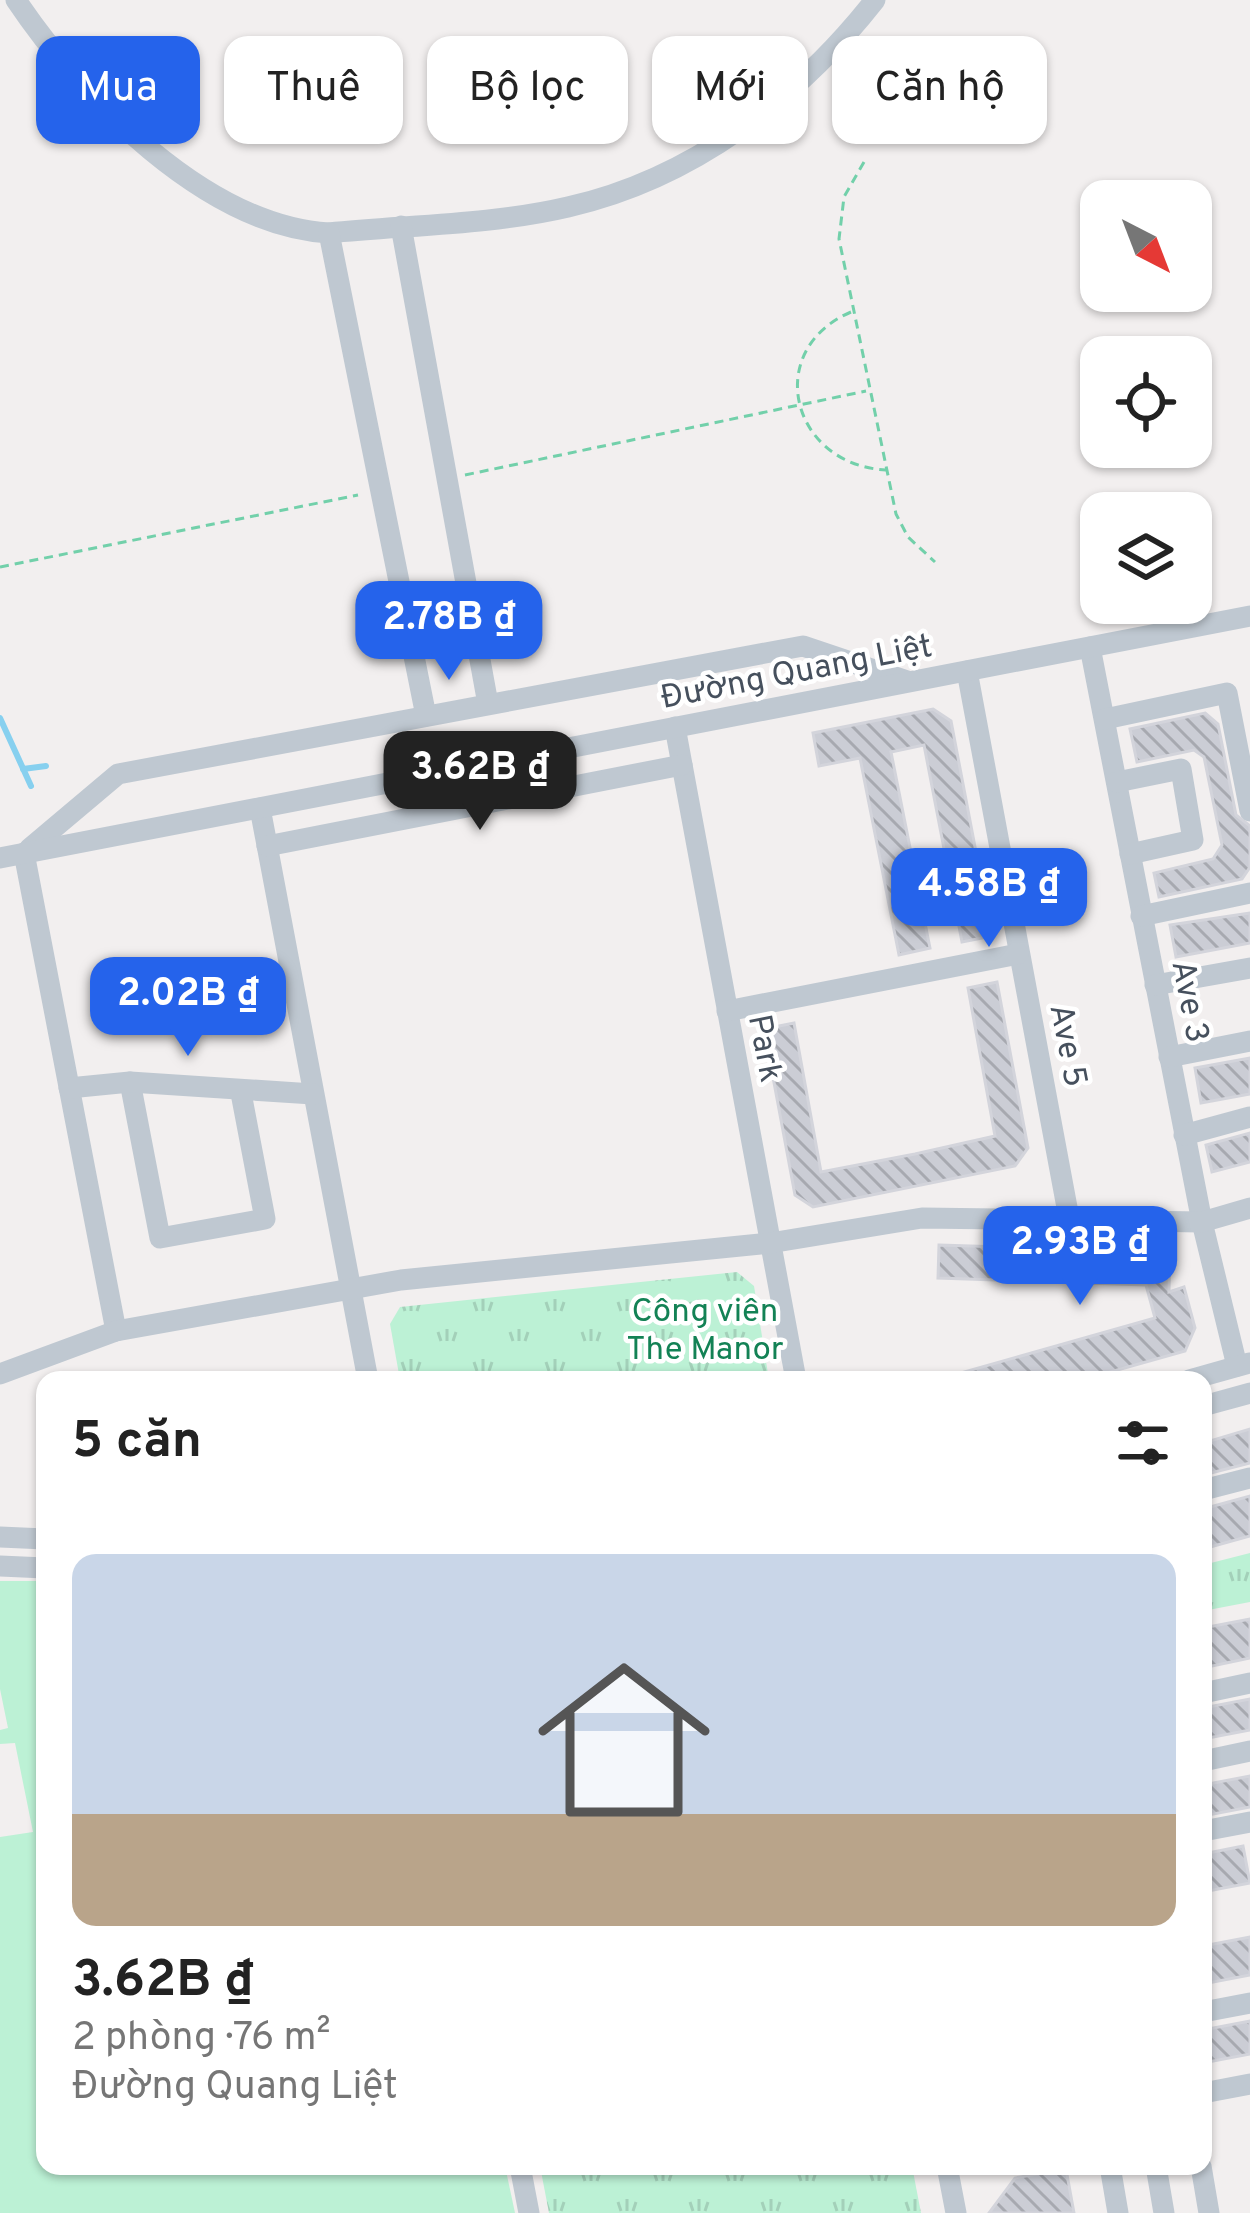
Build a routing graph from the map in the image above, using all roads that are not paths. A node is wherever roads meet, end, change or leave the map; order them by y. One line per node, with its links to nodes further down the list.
1 (16, 0): 4 (street)
2 (875, 0): 3 (street)
3 (401, 226): 4 (street); 9 (street)
4 (329, 232): 10 (street)
5 (1250, 616): 6 (street, Đường Quang Liệt)
6 (1090, 647): 7 (street, Đường Quang Liệt); 11 (street, Ave 3)
7 (967, 671): 8 (street, Đường Quang Liệt); 23 (street, Ave 5)
8 (908, 682): 9 (street); 12 (street, Đường Quang Liệt)
9 (488, 704): 10 (street)
10 (426, 716): 18 (street)
11 (1105, 719): 14 (street, Ave 3); 16 (street)
12 (675, 728): 13 (street, Park); 15 (street, Đường Quang Liệt)
13 (682, 765): 17 (street); 26 (street, Park)
14 (1117, 782): 19 (street, Ave 3); 19 (street)
15 (260, 808): 17 (street); 18 (street, Đường Quang Liệt)
16 (1250, 811)
17 (267, 845): 32 (street)
18 (24, 853): 20 (street, Đường Quang Liệt); 30 (street)
19 (1130, 854): 22 (street, Ave 3)
20 (0, 858)
21 (1250, 893): 22 (street)
22 (1141, 916): 25 (street, Ave 3)
23 (1018, 953): 26 (street); 36 (street, Ave 5)
24 (1250, 968): 25 (street)
25 (1155, 985): 28 (street, Ave 3)
26 (727, 1011): 38 (street, Park)
27 (1250, 1040): 28 (street)
28 (1168, 1057): 34 (street, Ave 3)
29 (130, 1082): 30 (street); 31 (street); 31 (street)
30 (69, 1088): 40 (street)
31 (241, 1093): 32 (street)
32 (313, 1094): 39 (street)
33 (1250, 1117): 34 (street)
34 (1184, 1135): 37 (street, Ave 3)
35 (1250, 1208): 37 (street)
36 (1069, 1218): 37 (street); 38 (street)
37 (1202, 1222): 41 (street, Ave 3)
38 (770, 1243): 39 (street); 43 (street, Park)
39 (349, 1289): 40 (street); 42 (street)
40 (116, 1331): 45 (street)
41 (1243, 1364): 44 (street)
42 (366, 1371)
43 (794, 1371)
44 (1212, 1373)
45 (0, 1374)
46 (1250, 1393): 47 (street)
47 (1212, 1404)
48 (1250, 1478): 49 (street)
49 (1212, 1488)
50 (0, 1537): 51 (street)
51 (36, 1539)
52 (0, 1566): 53 (street)
53 (36, 1568)
54 (1250, 1683): 55 (street)
55 (1212, 1691)
56 (1250, 1751): 57 (street)
57 (1212, 1759)
58 (1250, 1822): 59 (street)
59 (1212, 1829)
60 (1250, 2003): 61 (street)
61 (1212, 2010)
62 (1250, 2084): 63 (street)
63 (1212, 2090)
64 (522, 2175): 69 (street)
65 (948, 2175): 70 (street)
66 (1112, 2175): 71 (street)
67 (1158, 2175): 72 (street)
68 (1203, 2175): 73 (street)
69 (529, 2213)
70 (956, 2213)
71 (1118, 2213)
72 (1164, 2213)
73 (1209, 2213)

